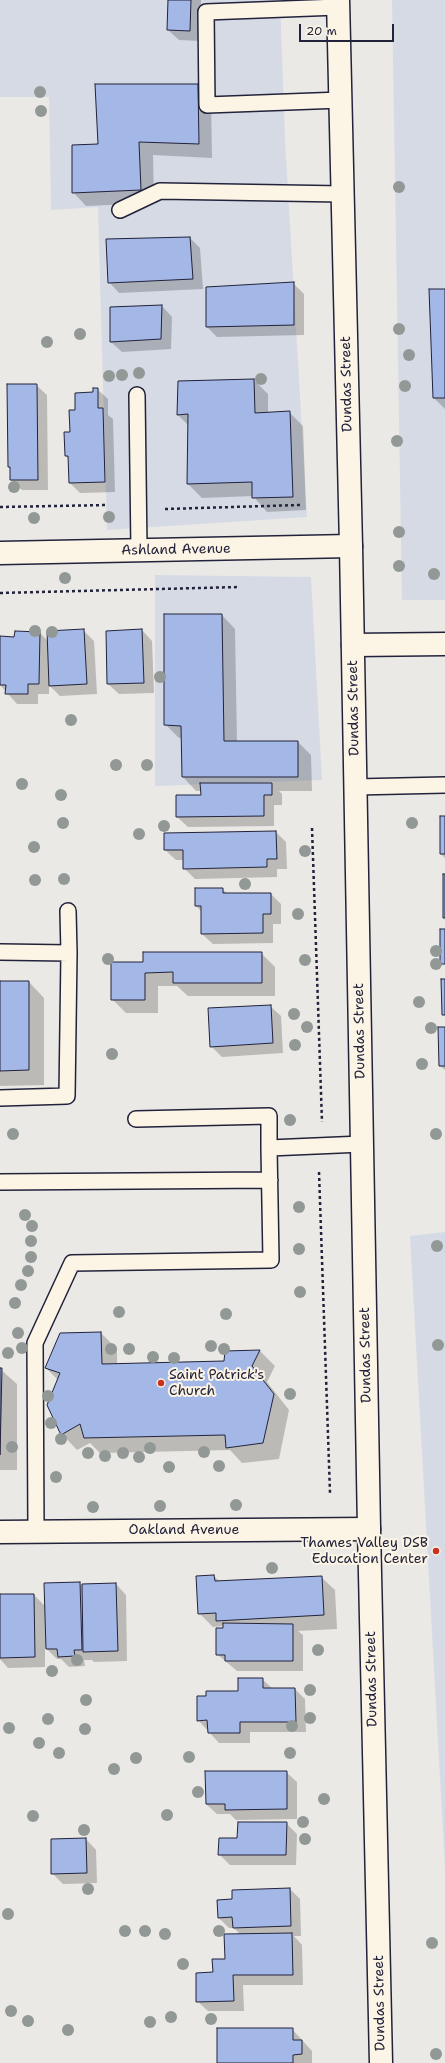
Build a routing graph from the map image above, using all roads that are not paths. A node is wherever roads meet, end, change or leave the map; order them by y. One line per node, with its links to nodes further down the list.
1 (338, 4): 2 (main road, Dundas Street); 2 (lane)
2 (341, 100): 3 (main road, Dundas Street)
3 (343, 194): 4 (lane); 6 (main road, Dundas Street)
4 (120, 210)
5 (137, 395): 7 (lane)
6 (351, 546): 7 (main road, Ashland Avenue); 10 (main road, Dundas Street)
7 (139, 550): 8 (main road, Ashland Avenue)
8 (0, 553)
9 (445, 644): 10 (main road)
10 (353, 645): 12 (main road, Dundas Street)
11 (445, 784): 12 (lane)
12 (355, 787): 18 (main road, Dundas Street)
13 (68, 911): 15 (lane)
14 (0, 952): 15 (lane)
15 (69, 953): 16 (lane)
16 (0, 1098)
17 (136, 1119): 19 (lane)
18 (362, 1144): 19 (lane); 22 (main road, Dundas Street)
19 (269, 1148): 20 (lane)
20 (270, 1180): 21 (lane); 23 (lane)
21 (0, 1182)
22 (369, 1529): 23 (main road, Oakland Avenue); 25 (main road, Dundas Street)
23 (36, 1531): 24 (main road, Oakland Avenue)
24 (0, 1532)
25 (381, 2063)

